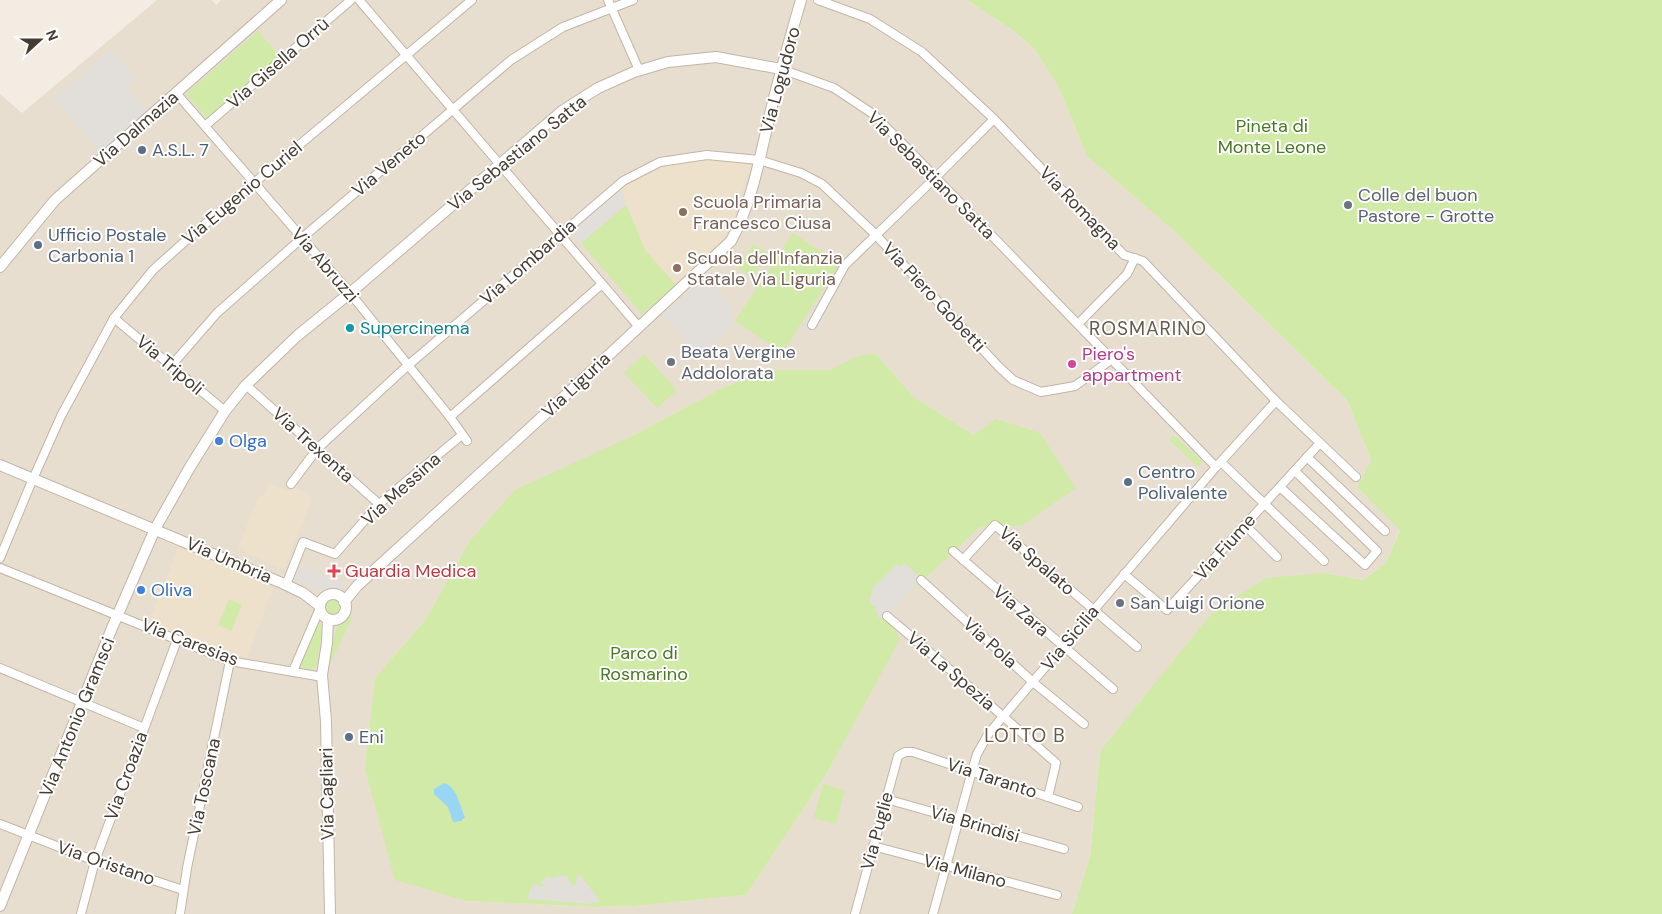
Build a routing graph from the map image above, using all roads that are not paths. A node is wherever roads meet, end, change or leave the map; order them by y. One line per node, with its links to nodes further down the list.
1 (281, 0): 12 (street, Via Dalmazia)
2 (351, 0): 15 (street, Via Gisella Orrù)
3 (359, 0): 9 (street)
4 (472, 0): 9 (street, Via Eugenio Curiel)
5 (634, 0): 8 (street, Via Veneto)
6 (801, 0): 10 (street, Via Logudoro)
7 (818, 0): 14 (street, Via Romagna)
8 (610, 4): 11 (street); 13 (street, Via Veneto)
9 (406, 55): 13 (street); 19 (street, Via Eugenio Curiel)
10 (781, 69): 11 (street, Via Sebastiano Satta); 16 (street, Via Logudoro); 18 (street, Via Sebastiano Satta)
11 (639, 70): 17 (street, Via Sebastiano Satta)
12 (176, 94): 15 (street, Via Abruzzi); 24 (street, Via Dalmazia)
13 (453, 110): 17 (street); 22 (street, Via Veneto)
14 (994, 119): 18 (street); 23 (street, Via Romagna)
15 (205, 126): 19 (street, Via Abruzzi)
16 (759, 160): 20 (street, Via Lombardia); 21 (street, Via Piero Gobetti); 30 (street, Via Liguria)
17 (500, 164): 20 (street); 26 (street, Via Sebastiano Satta)
18 (936, 178): 21 (street); 28 (street, Via Sebastiano Satta)
19 (254, 182): 22 (street, Via Abruzzi); 27 (street, Via Eugenio Curiel)
20 (560, 235): 25 (street); 32 (street, Via Lombardia)
21 (876, 236): 29 (street); 31 (street, Via Piero Gobetti)
22 (302, 238): 26 (street, Via Abruzzi); 33 (street, Via Veneto)
23 (1135, 258): 28 (street); 35 (street, Via Romagna)
24 (0, 267)
25 (602, 284): 30 (street); 37 (street)
26 (350, 293): 32 (street, Via Abruzzi); 34 (street, Via Sebastiano Satta)
27 (114, 318): 33 (street, Via Tripoli); 46 (street, Via Eugenio Curiel)
28 (1078, 324): 31 (street, Via Sebastiano Satta)
29 (812, 325)
30 (639, 327): 64 (street, Via Liguria)
31 (1112, 359): 42 (street, Via Sebastiano Satta)
32 (408, 365): 37 (street, Via Abruzzi); 40 (street, Via Lombardia)
33 (171, 366): 36 (street, Via Tripoli)
34 (246, 385): 36 (street, Via Sebastiano Satta); 40 (street, Via Trexenta)
35 (1276, 400): 39 (street, Via Romagna); 42 (street, Via Sicilia)
36 (225, 411): 52 (street, Via Sebastiano Satta)
37 (450, 416): 38 (street, Via Abruzzi)
38 (465, 438): 49 (street, Via Messina)
39 (1320, 443): 41 (street, Via Fiume); 45 (street, Via Romagna)
40 (318, 448): 47 (street, Via Lombardia); 49 (street, Via Trexenta)
41 (1307, 457): 44 (street, Via Fiume); 53 (street)
42 (1218, 464): 50 (street, Via Sebastiano Satta); 60 (street, Via Sicilia)
43 (0, 465): 46 (street, Via Umbria)
44 (1294, 471): 48 (street, Via Fiume); 48 (street)
45 (1356, 478)
46 (33, 479): 52 (street, Via Umbria); 56 (street, Via Eugenio Curiel)
47 (291, 484)
48 (1280, 487): 50 (street, Via Fiume)
49 (380, 504): 62 (street, Via Messina)
50 (1264, 504): 51 (street, Via Fiume); 58 (street, Via Sebastiano Satta)
51 (1245, 525): 55 (street); 60 (street, Via Fiume)
52 (155, 529): 62 (street, Via Umbria); 67 (street, Via Antonio Gramsci)
53 (1385, 531)
54 (953, 551): 57 (street, Via Zara)
55 (1277, 556)
56 (0, 558)
57 (963, 560): 66 (street, Via Spalato); 71 (street, Via Zara)
58 (1324, 561)
59 (0, 568): 67 (street, Via Caresias)
60 (1124, 574): 66 (street, Via Sicilia)
61 (921, 580): 77 (street, Via Pola)
62 (286, 585): 63 (street, Via Umbria)
63 (303, 592): 64 (street, Via Umbria); 65 (street, Via Umbria)
64 (337, 597): 65 (street); 69 (street)
65 (320, 607): 69 (street); 75 (street)
66 (1094, 610): 71 (street, Via Sicilia); 72 (street, Via Spalato)
67 (118, 615): 70 (street, Via Caresias); 79 (street, Via Antonio Gramsci)
68 (887, 616): 80 (street, Via La Spezia)
69 (333, 618): 76 (street, Via Cagliari)
70 (177, 640): 73 (street, Via Caresias); 82 (street, Via Croazia)
71 (1063, 647): 77 (street, Via Sicilia); 78 (street, Via Zara)
72 (1137, 647)
73 (230, 661): 75 (street, Via Caresias); 95 (street, Via Toscana)
74 (0, 668): 79 (street)
75 (293, 671): 76 (street, Via Caresias)
76 (322, 675): 101 (street, Via Cagliari)
77 (1033, 681): 80 (street, Via Sicilia); 81 (street, Via Pola)
78 (1113, 689)
79 (82, 703): 82 (street); 90 (street, Via Antonio Gramsci)
80 (1003, 716): 84 (street, Via Sicilia); 85 (street, Via La Spezia)
81 (1084, 724)
82 (144, 728): 93 (street, Via Croazia)
83 (905, 752): 84 (street, Via Taranto); 86 (street, Via Puglie)
84 (972, 771): 85 (street, Via Taranto); 88 (street, Via Sicilia)
85 (1048, 797): 87 (street, Via Taranto)
86 (886, 799): 88 (street, Via Brindisi); 91 (street, Via Puglie)
87 (1078, 807)
88 (959, 819): 92 (street, Via Brindisi); 94 (street, Via Sicilia)
89 (0, 824): 90 (street, Via Oristano)
90 (28, 836): 93 (street, Via Oristano); 97 (street, Via Antonio Gramsci)
91 (873, 846): 94 (street, Via Milano); 102 (street, Via Puglie)
92 (1064, 849)
93 (95, 861): 95 (street, Via Oristano); 99 (street, Via Croazia)
94 (946, 866): 96 (street, Via Milano); 98 (street, Via Sicilia)
95 (183, 890): 100 (street, Via Toscana)
96 (1057, 895)
97 (0, 906)
98 (933, 913): 103 (street)
99 (81, 914)
100 (180, 914)
101 (330, 914)
102 (855, 914)
103 (942, 914)

